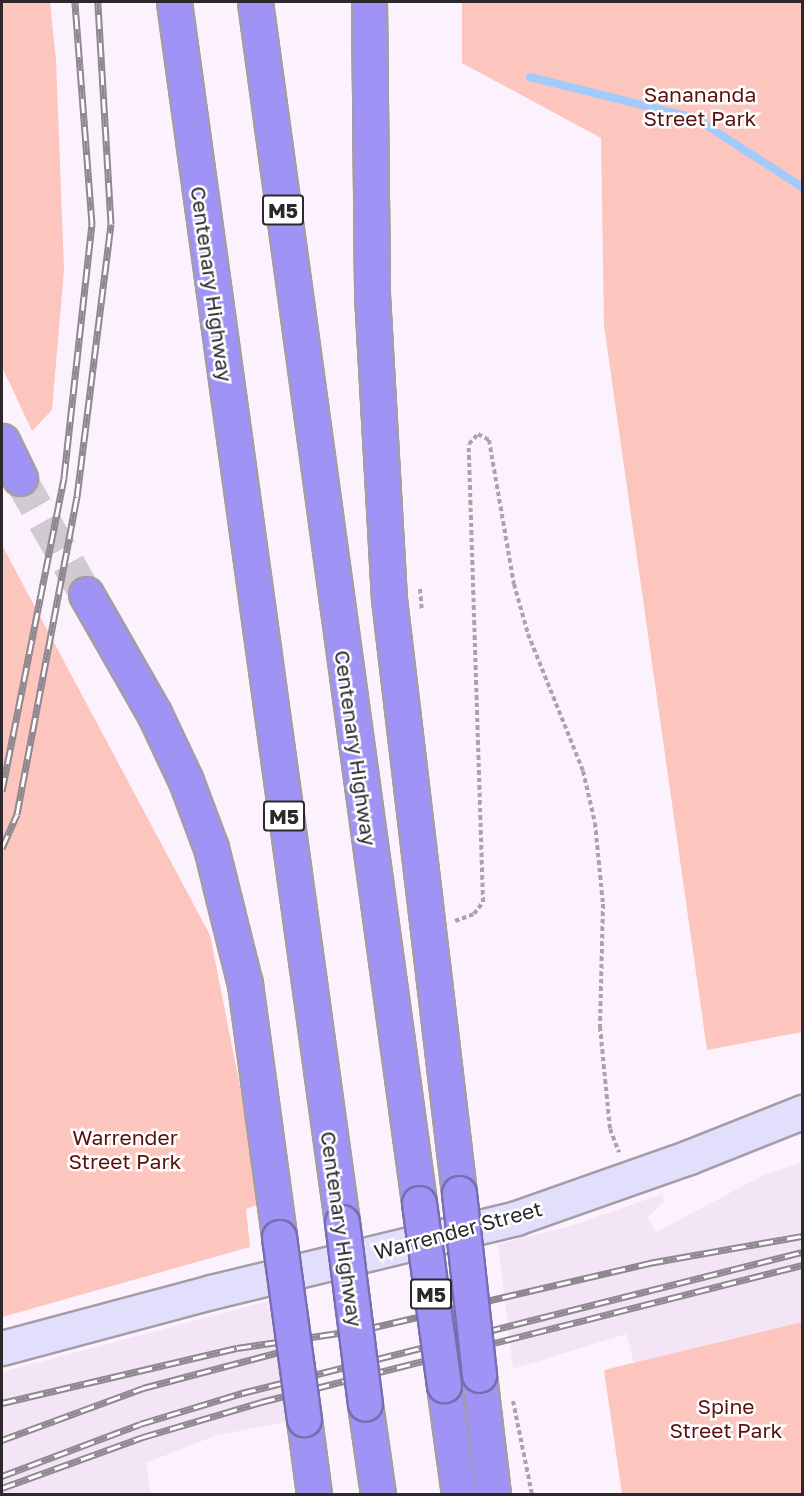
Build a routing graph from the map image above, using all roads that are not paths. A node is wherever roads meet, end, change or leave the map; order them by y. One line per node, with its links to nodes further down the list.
1 (174, 2): 10 (highway, Centenary Highway / M5, bridge)
2 (255, 2): 11 (highway, Centenary Highway / M5, bridge)
3 (369, 2): 12 (highway, bridge)
4 (2, 441): 5 (highway)
5 (20, 478)
6 (86, 594): 9 (highway, bridge)
7 (802, 1112): 8 (street, Warrender Street)
8 (2, 1348)
9 (314, 1494)
10 (378, 1494)
11 (459, 1494)
12 (493, 1494)

